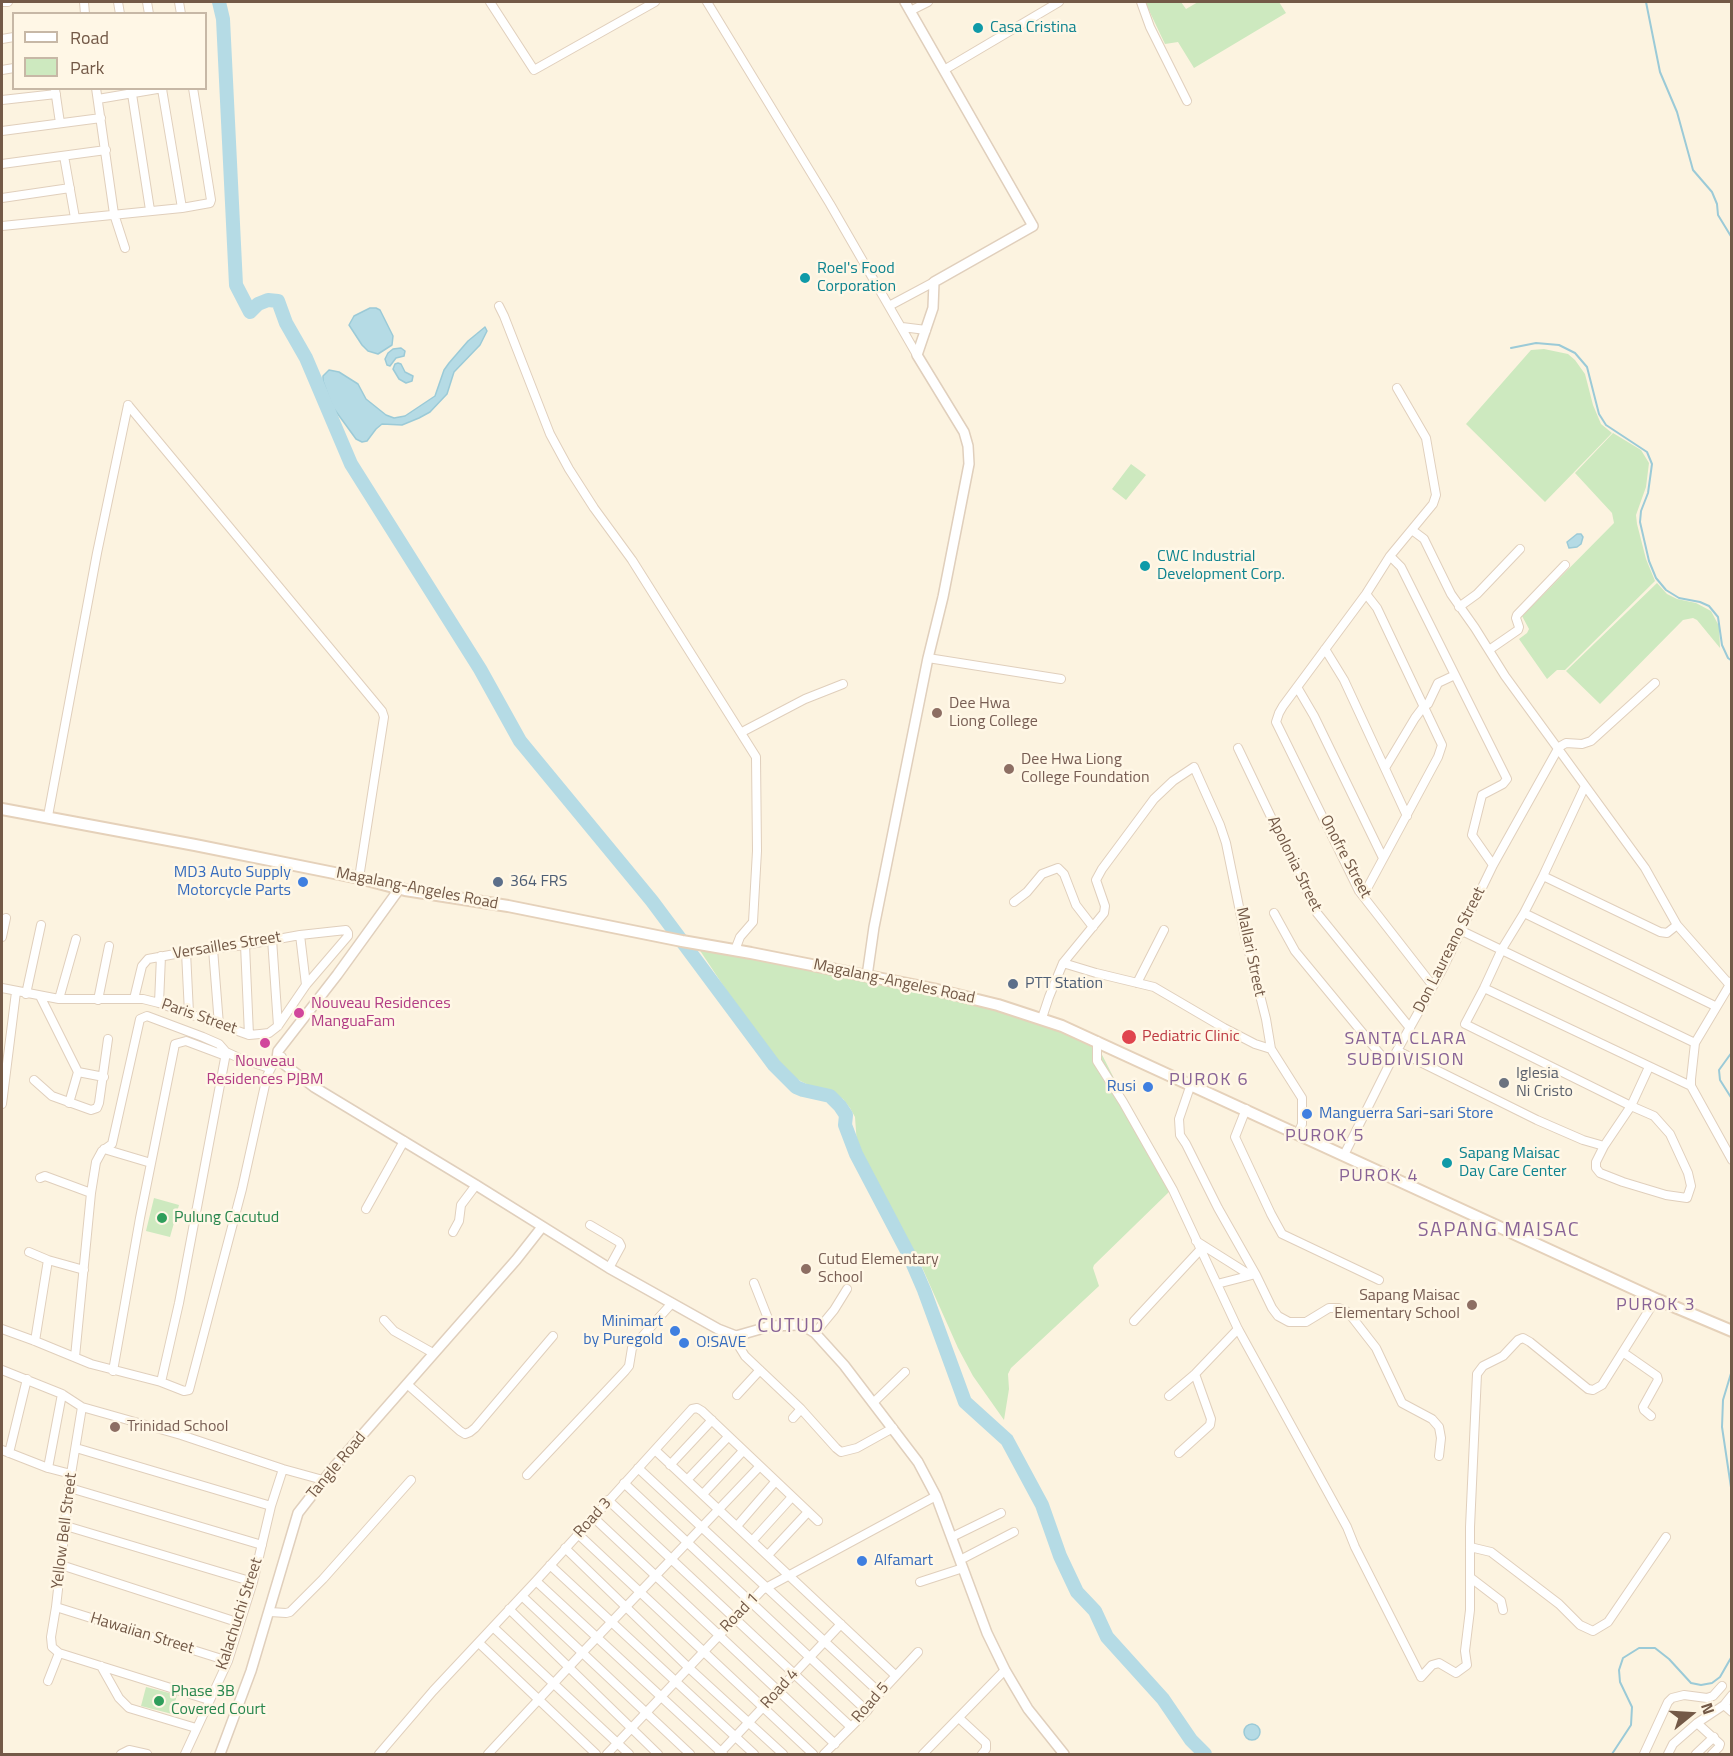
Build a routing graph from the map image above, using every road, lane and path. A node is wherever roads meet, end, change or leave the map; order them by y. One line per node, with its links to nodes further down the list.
1 (2, 2): 2 (street)
2 (8, 2)
3 (490, 2): 4 (street)
4 (656, 2)
5 (707, 2): 37 (street)
6 (905, 2): 10 (street)
7 (928, 2): 10 (street)
8 (1059, 2): 11 (street)
9 (1141, 2): 20 (street)
10 (910, 11): 11 (street)
11 (944, 70): 35 (street)
12 (96, 90): 18 (street)
13 (157, 90): 17 (street)
14 (163, 90): 29 (street)
15 (193, 90): 29 (street)
16 (56, 91): 19 (street); 22 (street)
17 (132, 94): 18 (street); 30 (street)
18 (98, 99): 21 (street)
19 (2, 100)
20 (1187, 101)
21 (101, 118): 22 (street); 24 (street)
22 (60, 123): 23 (street)
23 (2, 130)
24 (106, 150): 25 (street); 31 (street)
25 (64, 156): 26 (street); 27 (street)
26 (2, 164)
27 (70, 188): 28 (street); 32 (street)
28 (2, 198)
29 (182, 208): 30 (street)
30 (150, 210): 31 (street)
31 (114, 214): 32 (street); 34 (street)
32 (75, 218): 33 (street)
33 (2, 226)
34 (125, 248)
35 (934, 282): 37 (street); 39 (street)
36 (499, 306): 57 (street)
37 (889, 306): 38 (street)
38 (902, 327): 39 (street); 40 (street)
39 (926, 330): 40 (street)
40 (917, 355): 50 (street)
41 (1397, 388): 42 (street)
42 (1412, 530): 44 (street); 47 (street)
43 (1520, 549): 47 (street)
44 (1390, 556): 46 (street); 51 (street)
45 (1565, 565): 49 (street)
46 (1366, 594): 48 (street); 56 (street)
47 (1459, 607): 49 (street)
48 (1325, 650): 55 (street); 60 (street)
49 (1488, 650): 58 (street)
50 (928, 658): 52 (street); 92 (street)
51 (1455, 675): 56 (street); 66 (street)
52 (1061, 679)
53 (1655, 682): 58 (street)
54 (843, 684): 57 (street)
55 (1297, 687): 65 (street); 70 (street, Onofre Street)
56 (1424, 706): 60 (street); 64 (street)
57 (742, 732): 88 (street)
58 (1558, 747): 61 (street); 66 (street, Don Laureano Street)
59 (1238, 748): 111 (street, Apolonia Street)
60 (1385, 768): 64 (street)
61 (1586, 786): 67 (street); 76 (street)
62 (2, 809): 63 (main road, Magalang-Angeles Road)
63 (48, 816): 68 (main road, Magalang-Angeles Road); 68 (street)
64 (1407, 816): 65 (street)
65 (1383, 858): 70 (street)
66 (1493, 865): 79 (street, Don Laureano Street)
67 (1543, 876): 73 (street); 76 (street)
68 (358, 878): 69 (main road, Magalang-Angeles Road)
69 (403, 889): 88 (main road, Magalang-Angeles Road); 120 (street)
70 (1363, 896): 96 (street, Onofre Street)
71 (1014, 902): 77 (street)
72 (1274, 913): 121 (street)
73 (1524, 913): 87 (street); 106 (street)
74 (6, 918): 81 (street)
75 (40, 925): 100 (street)
76 (1677, 925): 93 (street)
77 (1093, 927): 91 (street); 117 (street, Mallari Street)
78 (1164, 930): 94 (street)
79 (1462, 931): 87 (street); 96 (street, Don Laureano Street)
80 (300, 935): 83 (street, Versailles Street); 95 (street); 95 (street, Versailles Street)
81 (2, 937)
82 (76, 939): 102 (street)
83 (272, 939): 84 (street, Versailles Street); 110 (street)
84 (244, 945): 86 (street, Versailles Street); 112 (street)
85 (110, 946): 104 (street)
86 (213, 949): 89 (street, Versailles Street); 109 (street)
87 (1502, 949): 98 (street); 116 (street)
88 (735, 950): 92 (main road, Magalang-Angeles Road)
89 (186, 952): 90 (street, Versailles Street); 107 (street)
90 (160, 956): 103 (street, Versailles Street); 105 (street)
91 (1063, 963): 94 (street); 108 (street)
92 (867, 976): 108 (main road, Magalang-Angeles Road)
93 (1730, 982): 106 (street)
94 (1137, 983): 117 (street)
95 (306, 985): 110 (street)
96 (1433, 986): 111 (street, Don Laureano Street)
97 (2, 988): 99 (street, Paris Street)
98 (1484, 988): 122 (street); 132 (street)
99 (16, 992): 100 (street, Paris Street); 115 (street)
100 (26, 994): 101 (street, Paris Street)
101 (40, 996): 102 (street, Paris Street); 124 (street)
102 (59, 999): 104 (street, Paris Street)
103 (134, 999): 104 (street, Paris Street); 105 (street, Paris Street)
104 (98, 1000)
105 (159, 1003): 107 (street, Paris Street)
106 (1715, 1006): 116 (street)
107 (189, 1013): 109 (street, Paris Street)
108 (1042, 1018): 114 (main road, Magalang-Angeles Road)
109 (219, 1025): 112 (street, Paris Street)
110 (278, 1026): 112 (street, Paris Street)
111 (1410, 1028): 118 (street, Don Laureano Street)
112 (249, 1035)
113 (108, 1039): 126 (street)
114 (1096, 1041): 128 (main road, Magalang-Angeles Road); 148 (street)
115 (5, 1042): 125 (street)
116 (1695, 1042): 129 (street)
117 (1272, 1049): 134 (street, Mallari Street)
118 (1398, 1051): 121 (street, Don Laureano Street); 136 (street)
119 (226, 1054): 123 (street); 137 (street); 140 (street); 180 (street)
120 (280, 1058): 123 (street); 135 (street)
121 (1389, 1065): 138 (street, Don Laureano Street)
122 (1649, 1067): 129 (street); 132 (street)
123 (270, 1068): 180 (street)
124 (78, 1072): 126 (street); 130 (street)
125 (4, 1076): 131 (street)
126 (104, 1077): 130 (street)
127 (34, 1080): 130 (street)
128 (1191, 1084): 133 (main road, Magalang-Angeles Road); 154 (street)
129 (1691, 1086): 139 (street)
130 (69, 1103)
131 (2, 1104)
132 (1631, 1106): 136 (street); 136 (street)
133 (1246, 1109): 134 (main road, Magalang-Angeles Road); 155 (street)
134 (1298, 1134): 138 (main road, Magalang-Angeles Road)
135 (404, 1141): 142 (street); 144 (street)
136 (1604, 1146)
137 (104, 1149): 140 (street); 143 (street)
138 (1344, 1155): 159 (main road, Magalang-Angeles Road)
139 (1731, 1160)
140 (151, 1163): 176 (street)
141 (40, 1178): 143 (street)
142 (476, 1185): 146 (street); 147 (street)
143 (91, 1193): 153 (street)
144 (366, 1209)
145 (590, 1225): 152 (street)
146 (542, 1227): 152 (street); 171 (street, Tangle Road)
147 (453, 1232)
148 (1196, 1240): 149 (street); 154 (street)
149 (1200, 1250): 157 (street); 162 (street)
150 (28, 1252): 151 (street)
151 (48, 1260): 153 (street); 170 (street)
152 (609, 1268): 160 (street)
153 (84, 1270): 173 (street)
154 (1253, 1275): 157 (street); 198 (street)
155 (1379, 1280)
156 (754, 1283): 163 (street)
157 (1217, 1284): 165 (street)
158 (847, 1289): 167 (street)
159 (1656, 1299): 166 (main road, Magalang-Angeles Road); 172 (street)
160 (672, 1303): 168 (street); 205 (street)
161 (384, 1320): 171 (street)
162 (1134, 1321)
163 (771, 1326): 167 (street); 168 (street)
164 (2, 1329): 170 (street)
165 (1238, 1329): 178 (street); 241 (street)
166 (1731, 1331)
167 (814, 1333): 185 (street)
168 (732, 1335): 175 (street)
169 (553, 1336): 181 (street)
170 (35, 1341): 173 (street)
171 (434, 1353): 181 (street, Tangle Road)
172 (1624, 1353): 188 (street); 232 (street)
173 (75, 1357): 176 (street)
174 (2, 1370): 179 (street)
175 (760, 1370): 183 (street); 187 (street)
176 (113, 1371): 180 (street)
177 (905, 1372): 185 (street)
178 (1195, 1374): 184 (street); 197 (street)
179 (27, 1379): 182 (street); 195 (street)
180 (161, 1383)
181 (406, 1384): 206 (street, Tangle Road)
182 (62, 1394): 186 (street); 201 (street)
183 (737, 1395)
184 (1169, 1396)
185 (873, 1402): 191 (street)
186 (82, 1407): 193 (street, Yellow Bell Street); 203 (street)
187 (801, 1409): 189 (street); 191 (street)
188 (1651, 1416)
189 (793, 1418)
190 (712, 1420): 192 (street); 194 (street, Road 3); 199 (street)
191 (893, 1428): 213 (street)
192 (728, 1437): 196 (street); 208 (street)
193 (76, 1448): 204 (street, Yellow Bell Street); 216 (street)
194 (655, 1450): 199 (street); 202 (street, Road 3)
195 (5, 1451): 201 (street)
196 (743, 1451): 200 (street); 212 (street)
197 (1179, 1453)
198 (1438, 1456)
199 (670, 1465): 208 (street)
200 (760, 1466): 209 (street); 217 (street)
201 (48, 1468): 204 (street)
202 (638, 1468): 210 (street, Road 3); 224 (street)
203 (283, 1469): 206 (street); 216 (street, Kalachuchi Street)
204 (71, 1474): 211 (street, Yellow Bell Street)
205 (527, 1475)
206 (323, 1479): 253 (street, Tangle Road)
207 (411, 1480): 253 (street)
208 (687, 1480): 212 (street)
209 (775, 1482): 214 (street); 223 (street)
210 (624, 1483): 215 (street, Road 3); 230 (street)
211 (70, 1488): 222 (street, Yellow Bell Street); 231 (street)
212 (703, 1494): 217 (street)
213 (936, 1496): 227 (street); 239 (street, Road 1)
214 (792, 1497): 218 (street); 229 (street)
215 (608, 1500): 220 (street, Road 3); 235 (street)
216 (271, 1506): 231 (street, Kalachuchi Street)
217 (719, 1510): 223 (street); 224 (street)
218 (808, 1512): 221 (street); 234 (street)
219 (1001, 1513): 227 (street)
220 (593, 1517): 226 (street, Road 3); 240 (street)
221 (818, 1521)
222 (66, 1526): 237 (street, Yellow Bell Street); 243 (street)
223 (737, 1526): 229 (street)
224 (702, 1527): 230 (street); 245 (street)
225 (1014, 1532): 236 (street)
226 (578, 1534): 233 (street, Road 3); 246 (street)
227 (952, 1537): 236 (street)
228 (1666, 1537): 232 (street)
229 (753, 1540): 234 (street)
230 (687, 1543): 235 (street); 248 (street)
231 (262, 1545): 243 (street, Kalachuchi Street)
232 (1470, 1547): 241 (street)
233 (565, 1548): 238 (street, Road 3); 250 (street)
234 (768, 1555): 239 (street)
235 (671, 1559): 240 (street); 254 (street)
236 (962, 1564): 244 (street); 272 (street)
237 (61, 1565): 249 (street, Yellow Bell Street); 255 (street)
238 (550, 1565): 242 (street, Road 3); 256 (street)
239 (789, 1575): 245 (street, Road 1); 257 (street)
240 (655, 1576): 246 (street); 259 (street)
241 (1471, 1578): 252 (street)
242 (536, 1581): 247 (street, Road 3); 260 (street)
243 (253, 1582): 255 (street, Kalachuchi Street)
244 (920, 1582)
245 (768, 1587): 248 (street, Road 1); 261 (street)
246 (640, 1592): 250 (street); 263 (street)
247 (522, 1596): 251 (street, Road 3); 266 (street)
248 (751, 1601): 254 (street, Road 1); 267 (street)
249 (56, 1607): 265 (street, Yellow Bell Street); 268 (street, Hawaiian Street)
250 (626, 1608): 256 (street); 271 (street)
251 (509, 1610): 258 (street, Road 3); 270 (street)
252 (1503, 1610)
253 (270, 1612): 304 (street, Tangle Road)
254 (735, 1618): 259 (street, Road 1); 273 (street)
255 (240, 1623): 268 (street, Kalachuchi Street)
256 (611, 1623): 260 (street); 276 (street)
257 (841, 1624): 261 (street, Road 4); 274 (street)
258 (493, 1627): 262 (street, Road 3); 277 (street)
259 (718, 1636): 263 (street, Road 1); 279 (street)
260 (597, 1638): 266 (street); 282 (street)
261 (825, 1641): 267 (street, Road 4); 280 (street)
262 (478, 1643): 283 (street); 305 (street, Road 3)
263 (704, 1650): 271 (street, Road 1); 286 (street)
264 (918, 1652): 274 (street, Road 5)
265 (59, 1653): 269 (street); 275 (street)
266 (582, 1653): 270 (street); 289 (street)
267 (810, 1656): 273 (street, Road 4); 287 (street)
268 (228, 1660): 284 (street, Kalachuchi Street)
269 (101, 1666): 284 (street); 294 (street)
270 (569, 1668): 277 (street); 295 (street)
271 (689, 1668): 276 (street, Road 1); 291 (street)
272 (1005, 1670): 290 (street); 318 (street)
273 (792, 1674): 279 (street, Road 4); 293 (street)
274 (895, 1676): 280 (street, Road 5)
275 (48, 1681)
276 (675, 1682): 282 (street, Road 1); 297 (street)
277 (553, 1684): 283 (street); 298 (street)
278 (1722, 1686): 319 (street)
279 (778, 1691): 286 (street, Road 4); 299 (street)
280 (880, 1693): 287 (street, Road 5)
281 (1731, 1695): 285 (street)
282 (661, 1698): 289 (street, Road 1); 300 (street)
283 (538, 1699): 306 (street); 307 (street)
284 (209, 1700): 294 (street, Kalachuchi Street)
285 (1724, 1706): 288 (street); 292 (street)
286 (764, 1707): 291 (street, Road 4); 314 (street)
287 (867, 1711): 293 (street, Road 5)
288 (1731, 1712)
289 (645, 1714): 295 (street, Road 1); 311 (street)
290 (959, 1718): 316 (street); 317 (street)
291 (750, 1722): 297 (street, Road 4); 313 (street)
292 (1697, 1723): 296 (street); 320 (street)
293 (851, 1727): 299 (street, Road 5)
294 (196, 1728): 303 (street, Kalachuchi Street)
295 (631, 1729): 298 (street, Road 1); 310 (street)
296 (1714, 1737): 321 (street); 322 (street)
297 (735, 1738): 300 (street, Road 4); 312 (street)
298 (617, 1743): 308 (street, Road 1); 309 (street)
299 (835, 1744): 315 (street, Road 5)
300 (721, 1754)
301 (121, 1755): 302 (street)
302 (147, 1755)
303 (185, 1755)
304 (219, 1755)
305 (380, 1755)
306 (488, 1755)
307 (596, 1755)
308 (607, 1755)
309 (629, 1755)
310 (658, 1755)
311 (690, 1755)
312 (754, 1755)
313 (783, 1755)
314 (813, 1755)
315 (824, 1755)
316 (923, 1755)
317 (982, 1755)
318 (1064, 1755)
319 (1644, 1755)
320 (1668, 1755)
321 (1696, 1755)
322 (1712, 1755)

